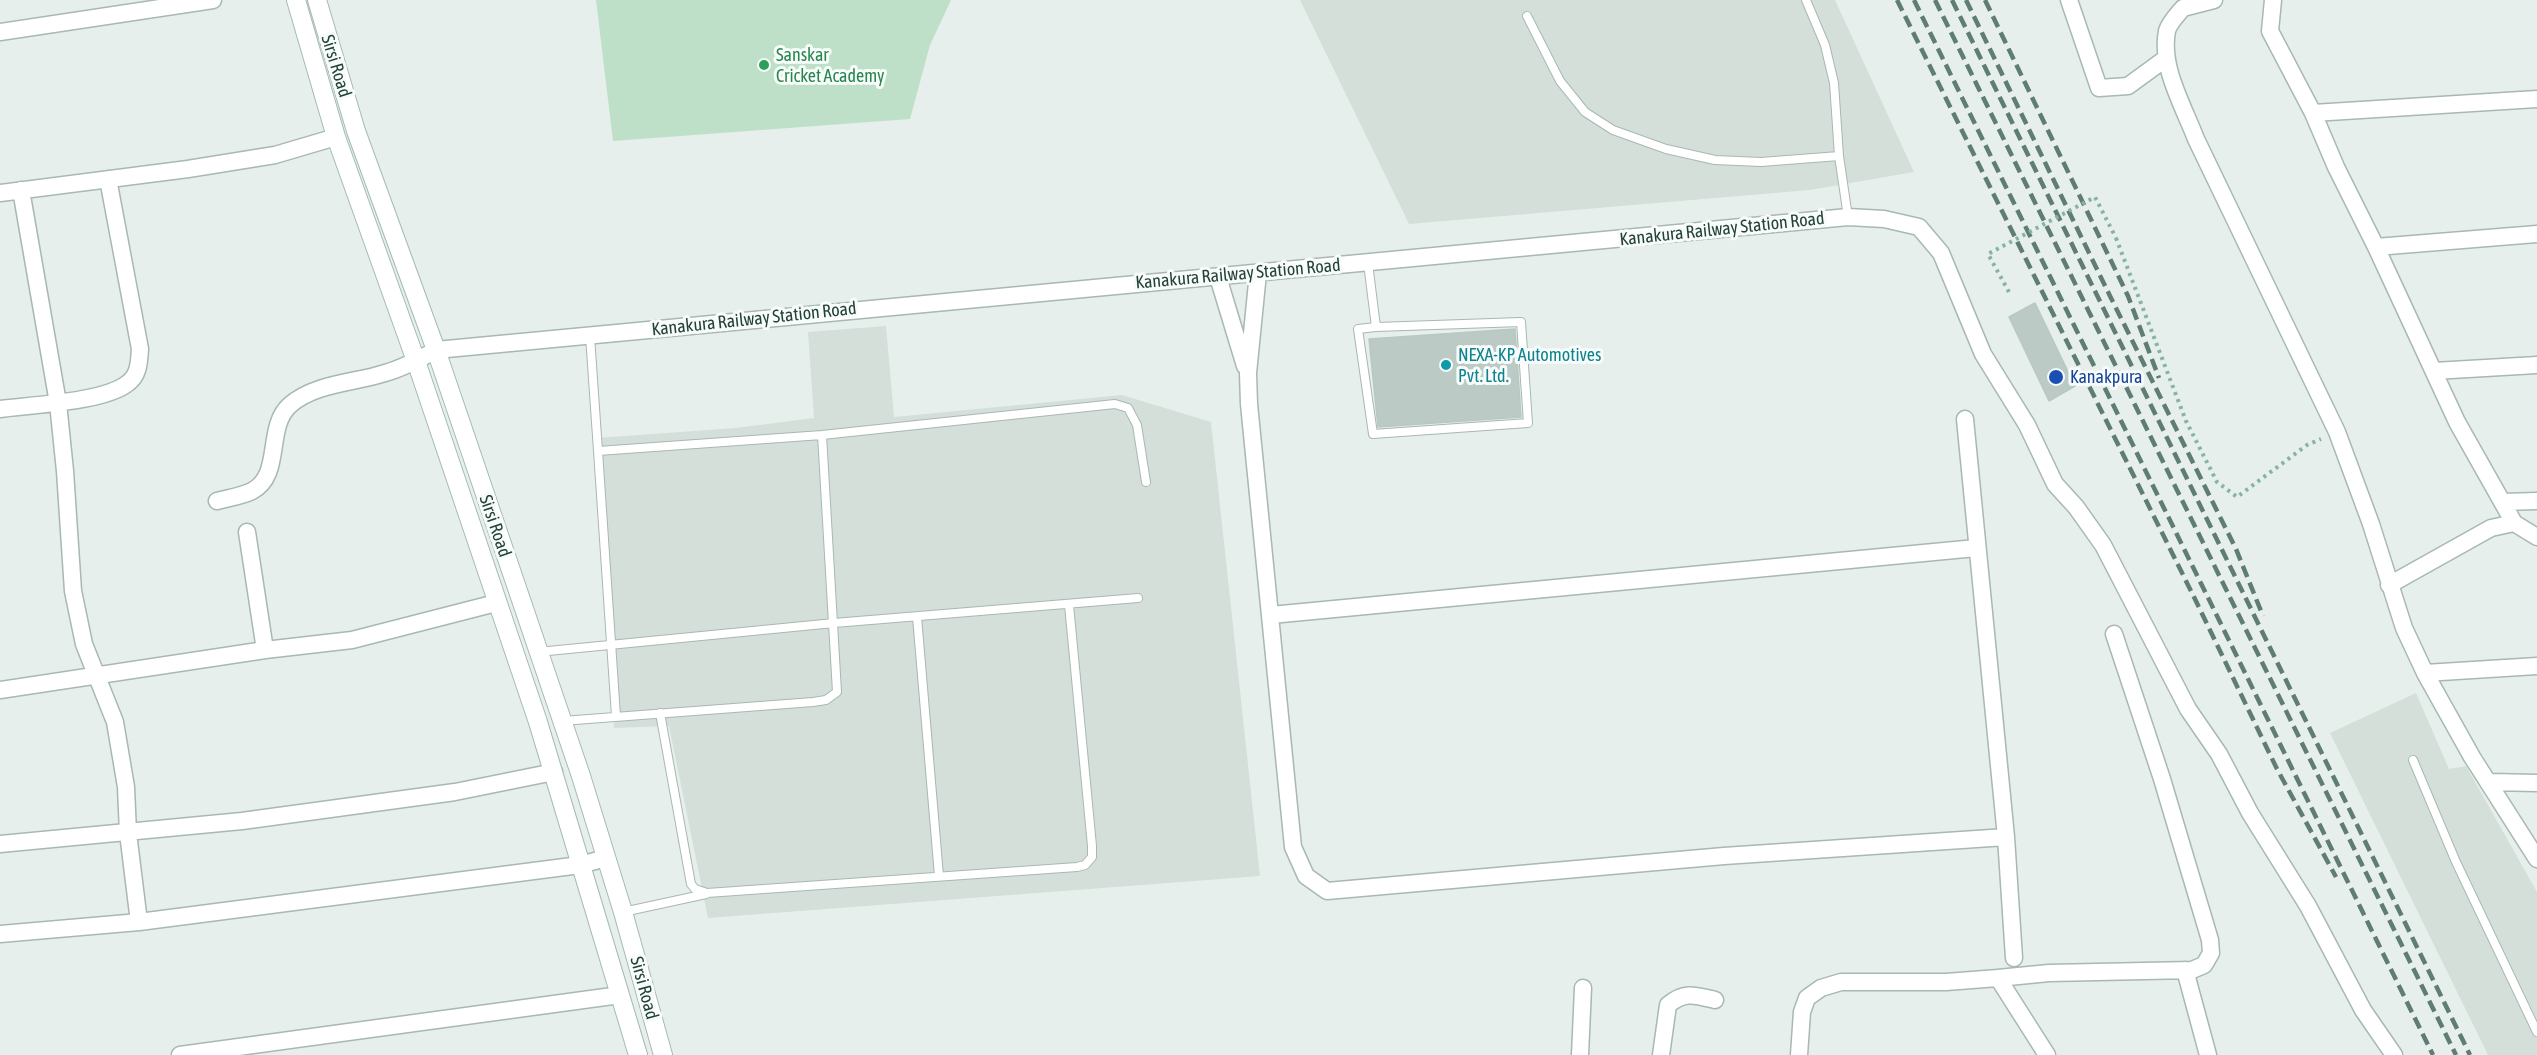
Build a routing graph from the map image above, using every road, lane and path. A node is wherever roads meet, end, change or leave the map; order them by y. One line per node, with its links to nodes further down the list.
1 (213, 0): 10 (street)
2 (296, 0): 14 (main road, Sirsi Road)
3 (316, 0): 28 (main road, Sirsi Road)
4 (1806, 0): 15 (lane)
5 (2069, 0): 11 (street)
6 (2214, 0): 8 (street)
7 (2273, 0): 13 (street)
8 (2182, 4): 11 (street)
9 (1527, 16): 15 (lane)
10 (0, 32)
11 (2165, 59): 36 (street)
12 (2537, 99): 13 (street)
13 (2313, 113): 21 (street)
14 (336, 137): 16 (street); 29 (main road, Sirsi Road)
15 (1839, 156): 19 (lane)
16 (108, 178): 17 (street); 33 (street)
17 (21, 190): 18 (street); 33 (street)
18 (0, 193)
19 (1848, 217): 22 (street, Kanakura Railway Station Road); 95 (street, Kanakura Railway Station Road)
20 (2537, 234): 21 (street)
21 (2376, 247): 31 (street)
22 (1368, 263): 23 (street, Kanakura Railway Station Road); 26 (lane)
23 (1258, 273): 24 (street, Kanakura Railway Station Road); 32 (street)
24 (1218, 277): 27 (street, Kanakura Railway Station Road); 32 (street)
25 (2009, 292): 36 (path, bridge)
26 (1376, 327): 26 (lane)
27 (590, 336): 28 (street, Kanakura Railway Station Road); 38 (lane)
28 (436, 350): 29 (street, Kanakura Railway Station Road); 57 (main road, Sirsi Road)
29 (416, 361): 40 (street, Kanakura Railway Station Road); 49 (main road, Sirsi Road)
30 (2537, 364): 31 (street)
31 (2434, 371): 42 (street)
32 (1248, 373): 51 (street)
33 (58, 403): 34 (street); 60 (street)
34 (0, 409)
35 (1965, 419): 46 (street)
36 (2337, 432): 47 (street)
37 (822, 435): 38 (lane); 39 (lane); 53 (lane)
38 (598, 451): 55 (lane)
39 (1146, 482)
40 (217, 501)
41 (2537, 501): 42 (street)
42 (2502, 502): 43 (street)
43 (2514, 524): 45 (street); 47 (street)
44 (247, 532): 56 (street)
45 (2537, 537)
46 (1976, 548): 51 (street); 70 (street)
47 (2389, 585): 59 (street)
48 (1138, 598): 50 (lane)
49 (496, 603): 56 (street); 66 (main road, Sirsi Road)
50 (1069, 605): 52 (lane); 75 (lane)
51 (1271, 615): 70 (street)
52 (917, 617): 53 (lane); 75 (lane)
53 (834, 623): 55 (lane); 62 (lane)
54 (2114, 634): 81 (street)
55 (612, 645): 57 (lane); 63 (lane)
56 (265, 650): 60 (street)
57 (538, 652): 64 (main road, Sirsi Road)
58 (2537, 666): 59 (street)
59 (2425, 673): 67 (street)
60 (96, 674): 61 (street); 69 (street)
61 (0, 690)
62 (660, 713): 63 (lane); 76 (lane)
63 (616, 716): 64 (lane)
64 (561, 721): 72 (main road, Sirsi Road)
65 (2413, 760): 86 (lane)
66 (554, 772): 69 (street); 74 (main road, Sirsi Road)
67 (2490, 782): 68 (street); 73 (street)
68 (2537, 783)
69 (128, 833): 71 (street); 78 (street)
70 (2006, 837): 80 (street)
71 (0, 844)
72 (606, 858): 74 (street); 77 (main road, Sirsi Road)
73 (2537, 859)
74 (580, 865): 78 (street); 84 (main road, Sirsi Road)
75 (939, 876): 76 (lane)
76 (707, 894): 77 (lane)
77 (623, 912): 89 (main road, Sirsi Road)
78 (139, 922): 79 (street)
79 (0, 934)
80 (2014, 958)
81 (2185, 970): 82 (street); 94 (street)
82 (1998, 978): 92 (street); 93 (street)
83 (1583, 988): 90 (street)
84 (620, 995): 87 (street); 88 (main road, Sirsi Road)
85 (1715, 1000): 91 (street)
86 (2537, 1032)
87 (180, 1055)
88 (638, 1055)
89 (663, 1055)
90 (1580, 1055)
91 (1661, 1055)
92 (1799, 1055)
93 (2048, 1055)
94 (2208, 1055)
95 (2394, 1055)

